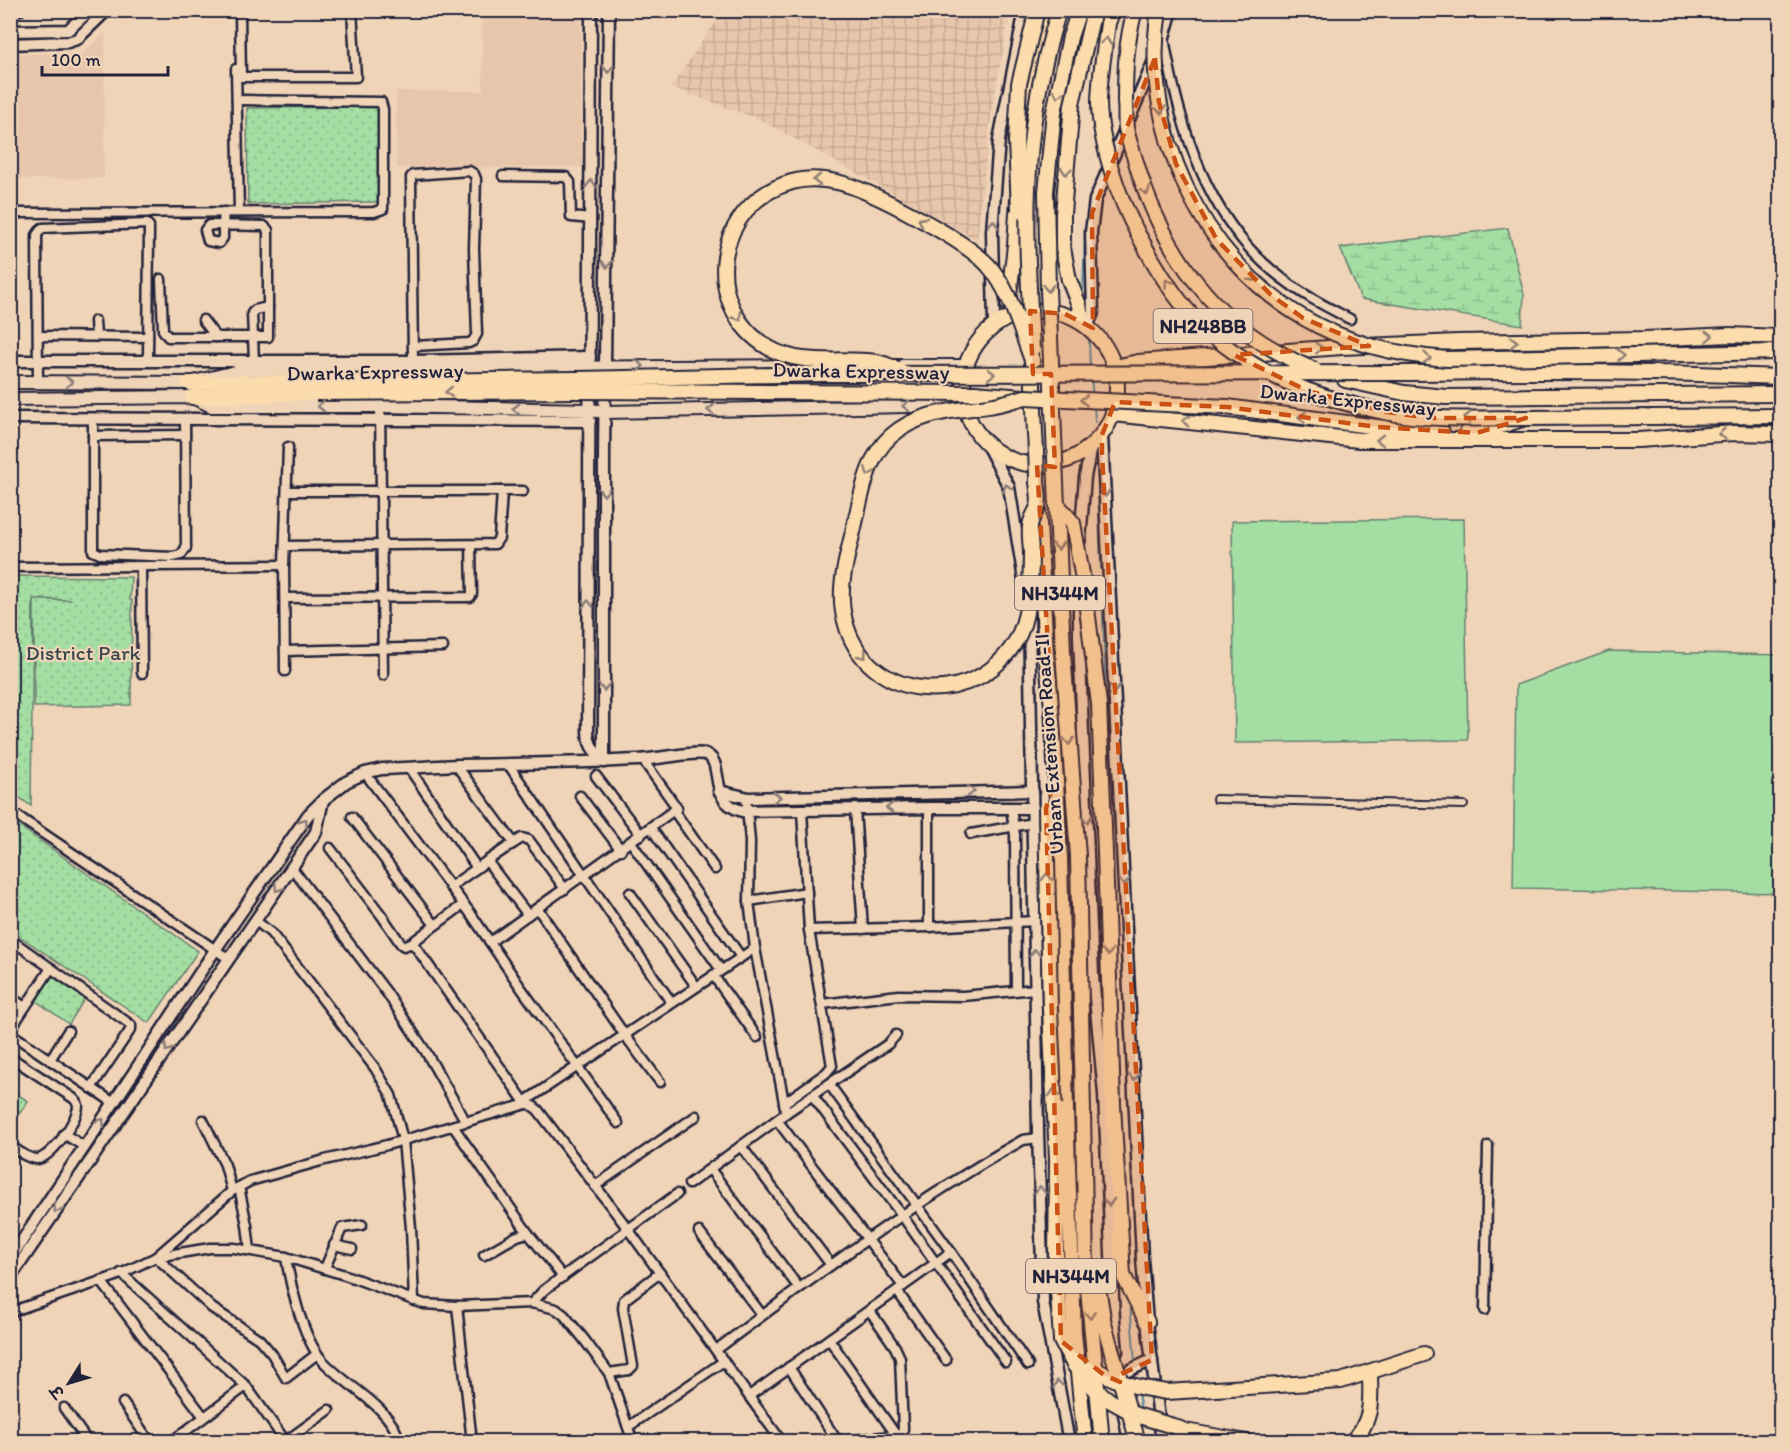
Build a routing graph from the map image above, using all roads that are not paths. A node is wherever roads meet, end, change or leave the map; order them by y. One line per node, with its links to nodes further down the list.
1 (21, 10): 19 (street)
2 (90, 10): 20 (street)
3 (107, 10): 22 (street)
4 (235, 10): 23 (street)
5 (240, 10): 6 (street)
6 (352, 10)
7 (591, 10): 28 (street, one-way to 7)
8 (609, 10): 53 (street, one-way to 53)
9 (1025, 10): 35 (street, one-way to 9)
10 (1037, 10): 29 (highway, bridge)
11 (1047, 10): 35 (highway)
12 (1059, 10): 29 (highway, Urban Extension Road-II / NH344M, bridge)
13 (1079, 10): 89 (highway, Urban Extension Road-II / NH344M, one-way to 89, bridge)
14 (1094, 10): 36 (highway, one-way to 36)
15 (1113, 10): 72 (highway, Dwarka Expressway / NH248BB, one-way to 15, bridge)
16 (1135, 10): 61 (highway, Dwarka Expressway / NH248BB, one-way to 61, bridge)
17 (1159, 10): 44 (highway, one-way to 44, bridge)
18 (1172, 10): 21 (street)
19 (10, 11)
20 (10, 31)
21 (1164, 37): 32 (street); 36 (street)
22 (10, 44)
23 (237, 100): 26 (street); 26 (street)
24 (503, 176): 28 (street)
25 (224, 212): 26 (street); 27 (street); 31 (street)
26 (238, 212)
27 (10, 213)
28 (591, 219): 51 (street)
29 (1027, 244): 45 (highway, Urban Extension Road-II / NH344M, bridge)
30 (161, 279): 40 (street)
31 (268, 307): 41 (street); 41 (street)
32 (1350, 319)
33 (203, 320): 40 (street)
34 (95, 321): 38 (street)
35 (1000, 321): 36 (highway); 52 (highway)
36 (1084, 325): 54 (highway)
37 (38, 336): 38 (street); 39 (street); 47 (street)
38 (96, 336): 39 (street)
39 (148, 337): 48 (street)
40 (216, 337): 41 (street)
41 (253, 337): 49 (street)
42 (1780, 337): 54 (highway, one-way to 42)
43 (414, 346): 43 (street); 50 (street)
44 (1780, 352)
45 (1032, 360): 55 (highway, one-way to 55, bridge); 90 (highway, Urban Extension Road-II / NH344M, bridge)
46 (10, 361): 47 (street)
47 (38, 361): 48 (street); 58 (street)
48 (148, 361): 49 (street)
49 (254, 361): 50 (street)
50 (413, 362): 51 (street)
51 (590, 363): 53 (main road); 59 (main road); 69 (street)
52 (965, 366): 53 (main road, one-way to 52); 65 (highway)
53 (606, 367): 67 (street)
54 (1115, 367): 68 (highway)
55 (911, 373): 56 (highway, Dwarka Expressway, one-way to 56, bridge); 60 (highway, Dwarka Expressway, bridge)
56 (1780, 377)
57 (10, 382): 58 (main road)
58 (38, 382): 59 (main road, one-way to 59)
59 (189, 383): 60 (highway, Dwarka Expressway)
60 (317, 388): 62 (highway, Dwarka Expressway); 63 (highway, Dwarka Expressway, one-way to 60, bridge)
61 (1780, 394)
62 (192, 397): 64 (main road); 66 (main road, one-way to 62)
63 (1025, 397): 72 (highway, Dwarka Expressway, one-way to 63, bridge); 90 (highway, one-way to 90, bridge)
64 (10, 399)
65 (964, 405): 67 (main road, one-way to 67); 80 (highway)
66 (380, 406): 69 (main road, one-way to 66); 75 (street)
67 (604, 412): 69 (main road); 84 (street)
68 (1113, 414): 76 (highway, one-way to 68); 78 (highway)
69 (590, 415): 75 (street); 83 (street)
70 (1780, 416): 72 (highway, Dwarka Expressway / NH248BB)
71 (10, 418): 73 (street)
72 (1526, 418)
73 (93, 419): 74 (street); 79 (street)
74 (185, 420): 75 (street); 77 (street)
75 (381, 421): 86 (street)
76 (1780, 434)
77 (185, 435): 79 (street); 79 (street)
78 (1102, 435): 82 (highway); 242 (street, one-way to 242)
79 (93, 436)
80 (986, 443): 82 (highway); 114 (street, one-way to 80)
81 (288, 447): 85 (street)
82 (1091, 447): 255 (street, one-way to 255)
83 (589, 455): 84 (street); 106 (street, one-way to 83)
84 (604, 455): 106 (street, one-way to 106)
85 (287, 491): 86 (street); 93 (street)
86 (381, 491): 87 (street); 92 (street)
87 (502, 491): 88 (street); 91 (street)
88 (523, 491)
89 (1056, 502): 227 (highway, Urban Extension Road-II / NH344M, one-way to 227, bridge); 242 (highway, one-way to 242, bridge)
90 (1038, 505): 112 (highway, Urban Extension Road-II / NH344M)
91 (471, 544): 92 (street); 97 (street)
92 (382, 545): 93 (street); 97 (street)
93 (285, 546): 94 (street)
94 (284, 565): 96 (street); 98 (street)
95 (10, 567): 96 (street)
96 (141, 567): 103 (street)
97 (382, 596): 98 (street); 100 (street)
98 (285, 598): 101 (street)
99 (442, 647): 100 (street)
100 (383, 649): 101 (street); 104 (street)
101 (285, 651): 102 (street)
102 (285, 671)
103 (142, 673)
104 (383, 675)
105 (643, 760): 106 (street); 113 (street); 125 (street)
106 (604, 762): 107 (street)
107 (508, 764): 108 (street); 142 (street)
108 (456, 765): 109 (street); 135 (street)
109 (409, 768): 110 (street); 140 (street)
110 (365, 773): 118 (street); 143 (street)
111 (596, 776): 133 (street)
112 (1056, 778): 244 (highway, one-way to 112, bridge); 274 (highway, Urban Extension Road-II / NH344M, bridge)
113 (719, 791): 116 (street); 127 (street)
114 (1033, 791): 116 (street, one-way to 114); 122 (street)
115 (580, 796): 137 (street)
116 (746, 797): 127 (street)
117 (1216, 799): 119 (street)
118 (323, 800): 139 (street); 161 (street, one-way to 118)
119 (1464, 805)
120 (928, 808): 121 (street); 123 (street, one-way to 123); 155 (street)
121 (1011, 808): 122 (street); 130 (street)
122 (1033, 808): 129 (street)
123 (855, 809): 126 (street); 156 (street)
124 (10, 811): 161 (street)
125 (674, 811): 131 (street); 141 (street)
126 (802, 811): 127 (street); 145 (street)
127 (749, 812): 147 (street)
128 (351, 817): 154 (street)
129 (1033, 823): 130 (street); 152 (street)
130 (1015, 826): 132 (street); 153 (street)
131 (651, 828): 133 (street); 163 (street)
132 (971, 834)
133 (641, 835): 134 (street)
134 (631, 842): 137 (street); 166 (street)
135 (514, 843): 138 (street); 144 (street)
136 (330, 848): 159 (street)
137 (621, 850): 142 (street)
138 (487, 861): 140 (street); 150 (street)
139 (292, 868): 151 (street, one-way to 151); 194 (street)
140 (477, 868): 143 (street)
141 (715, 869)
142 (584, 874): 144 (street); 172 (street)
143 (450, 886): 148 (street)
144 (565, 889): 149 (street)
145 (807, 892): 147 (street); 157 (street)
146 (630, 893): 168 (street)
147 (749, 901): 160 (street)
148 (464, 904): 154 (street); 158 (street)
149 (538, 909): 150 (street); 177 (street)
150 (528, 915): 158 (street)
151 (256, 921): 164 (street); 199 (street)
152 (1034, 921): 153 (street); 169 (street, one-way to 152)
153 (1016, 923): 155 (street); 170 (street)
154 (435, 925): 159 (street)
155 (929, 927): 156 (street)
156 (863, 929): 157 (street)
157 (809, 930): 173 (street)
158 (490, 942): 182 (street)
159 (410, 944): 188 (street)
160 (755, 948): 163 (street); 189 (street)
161 (215, 950): 164 (street); 187 (street)
162 (10, 952): 165 (street)
163 (741, 957): 166 (street)
164 (229, 959): 231 (street, one-way to 231)
165 (51, 968): 174 (street); 185 (street)
166 (721, 970): 167 (street)
167 (713, 975): 168 (street); 179 (street)
168 (696, 986): 172 (street)
169 (1035, 989): 170 (street); 198 (street)
170 (1016, 990): 173 (street)
171 (10, 997): 174 (street)
172 (671, 1002): 177 (street)
173 (822, 1004): 189 (street)
174 (25, 1007): 176 (street)
175 (68, 1031): 181 (street)
176 (10, 1032): 181 (street)
177 (624, 1034): 182 (street); 183 (street)
178 (896, 1035): 184 (street)
179 (757, 1037)
180 (10, 1057): 197 (street)
181 (50, 1059): 185 (street)
182 (576, 1066): 188 (street); 195 (street)
183 (660, 1082)
184 (829, 1084): 186 (street); 209 (street)
185 (91, 1088): 187 (street)
186 (812, 1095): 190 (street); 210 (street)
187 (114, 1103): 203 (street, one-way to 187)
188 (525, 1103): 194 (street); 206 (street)
189 (784, 1103): 190 (street)
190 (786, 1113): 193 (street)
191 (696, 1116): 206 (street)
192 (203, 1120): 207 (street)
193 (777, 1120): 201 (street); 215 (street)
194 (466, 1122): 196 (street)
195 (618, 1123)
196 (453, 1126): 199 (street); 214 (street)
197 (64, 1134): 200 (street); 203 (street)
198 (1038, 1138): 209 (street); 273 (street, one-way to 198)
199 (403, 1140): 207 (street); 235 (street)
200 (10, 1145)
201 (741, 1146): 204 (street); 225 (street)
202 (1488, 1146): 238 (street)
203 (85, 1147): 223 (street)
204 (710, 1169): 205 (street); 233 (street)
205 (688, 1184)
206 (596, 1186): 212 (street)
207 (235, 1189): 218 (street); 221 (street)
208 (677, 1194): 212 (street)
209 (916, 1206): 210 (street); 219 (street)
210 (901, 1214): 215 (street); 224 (street)
211 (362, 1224): 216 (street)
212 (628, 1229): 229 (street); 230 (street)
213 (699, 1232): 241 (street)
214 (528, 1233): 220 (street); 230 (street)
215 (868, 1239): 225 (street); 234 (street)
216 (334, 1245): 217 (street); 226 (street)
217 (352, 1249)
218 (250, 1250): 221 (street); 222 (street)
219 (951, 1252): 224 (street); 252 (street)
220 (483, 1255)
221 (156, 1257): 228 (street); 246 (street)
222 (286, 1257): 226 (street); 246 (street)
223 (10, 1259)
224 (935, 1263): 234 (street); 251 (street)
225 (831, 1265): 233 (street)
226 (325, 1268): 235 (street)
227 (1086, 1268): 275 (highway, Urban Extension Road-II / NH344M, one-way to 275, bridge); 277 (highway, bridge)
228 (121, 1273): 232 (street); 257 (street)
229 (660, 1273): 245 (street); 254 (street)
230 (563, 1277): 236 (street)
231 (10, 1278)
232 (100, 1281): 240 (street); 262 (street)
233 (799, 1288): 241 (street)
234 (900, 1289): 239 (street); 248 (street)
235 (414, 1301): 237 (street)
236 (532, 1303): 237 (street); 254 (street)
237 (457, 1306): 270 (street)
238 (1485, 1310)
239 (870, 1311): 243 (street); 264 (street)
240 (10, 1312)
241 (762, 1315): 245 (street)
242 (1148, 1322): 249 (street)
243 (829, 1339): 253 (street); 264 (street)
244 (1061, 1341): 247 (highway, bridge); 279 (highway, bridge)
245 (716, 1350): 250 (street)
246 (317, 1354): 269 (street)
247 (1424, 1354)
248 (945, 1360)
249 (1152, 1360): 255 (street); 278 (street)
250 (724, 1361): 258 (street); 263 (street)
251 (1006, 1362)
252 (1028, 1365)
253 (789, 1367): 258 (street); 264 (street)
254 (609, 1373): 263 (street)
255 (1119, 1375): 276 (street)
256 (1370, 1376): 280 (highway)
257 (246, 1386): 262 (street); 265 (street)
258 (749, 1396): 272 (street)
259 (123, 1403): 267 (street)
260 (64, 1408): 266 (street)
261 (329, 1410): 265 (street)
262 (204, 1418): 268 (street)
263 (628, 1427): 271 (street)
264 (896, 1435)
265 (286, 1441)
266 (88, 1442)
267 (150, 1442)
268 (171, 1442)
269 (400, 1442)
270 (472, 1442)
271 (633, 1442)
272 (782, 1442)
273 (1069, 1442)
274 (1085, 1442)
275 (1102, 1442)
276 (1128, 1442)
277 (1138, 1442)
278 (1162, 1442)
279 (1246, 1442)
280 (1351, 1442)

